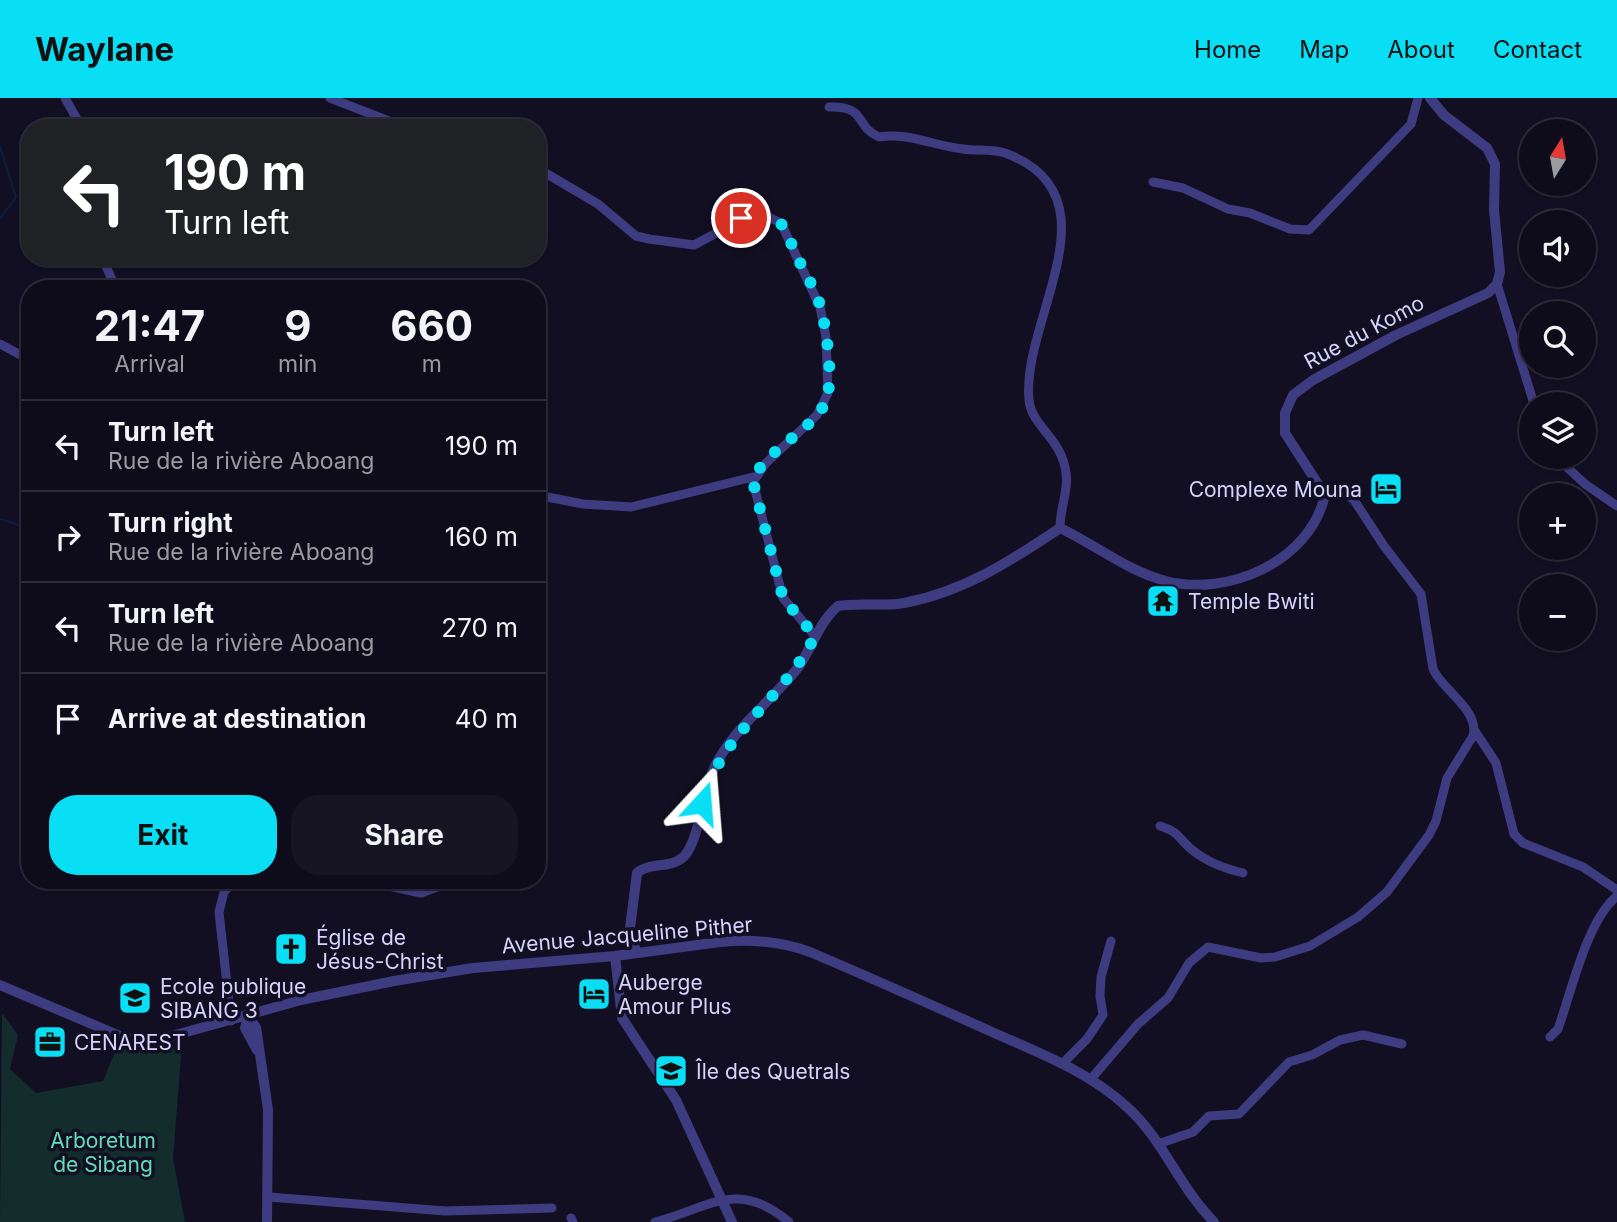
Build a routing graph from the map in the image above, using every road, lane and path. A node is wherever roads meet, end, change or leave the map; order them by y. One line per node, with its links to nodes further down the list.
1 (65, 98): 6 (street)
2 (330, 98): 7 (street)
3 (1418, 98): 9 (street)
4 (1430, 98): 10 (street)
5 (829, 107): 19 (street)
6 (77, 119)
7 (384, 119)
8 (546, 173): 15 (street)
9 (1153, 182)
10 (1497, 284): 13 (street); 16 (street, Rue du Komo)
11 (0, 344): 12 (street)
12 (21, 355)
13 (1530, 392)
14 (1569, 469): 18 (street)
15 (754, 477): 17 (street); 20 (street)
16 (1325, 495): 19 (street); 21 (street)
17 (546, 497)
18 (1617, 506)
19 (1060, 528): 20 (street)
20 (815, 636): 30 (street)
21 (1475, 731): 27 (street); 41 (street)
22 (1160, 826): 23 (street)
23 (1243, 873)
24 (226, 889): 35 (street)
25 (403, 889): 26 (street)
26 (432, 889)
27 (1617, 890)
28 (1617, 896): 37 (street)
29 (1111, 940): 40 (street)
30 (636, 952): 31 (street, Avenue Jacqueline Pither); 40 (street, Avenue Jacqueline Pither)
31 (615, 956): 33 (street, Avenue Jacqueline Pither); 44 (street)
32 (0, 985): 36 (street, Avenue Jacqueline Pither)
33 (274, 1008): 34 (street, Avenue Jacqueline Pither); 38 (street)
34 (248, 1017): 35 (street, Avenue Jacqueline Pither); 38 (street)
35 (231, 1021): 36 (street, Avenue Jacqueline Pither)
36 (218, 1025): 38 (street)
37 (1550, 1037)
38 (254, 1038): 43 (street)
39 (1402, 1044): 42 (street)
40 (1063, 1063): 41 (street, Avenue Jacqueline Pither)
41 (1090, 1079): 42 (street, Avenue Jacqueline Pither)
42 (1158, 1144): 50 (street, Avenue Jacqueline Pither)
43 (269, 1197): 45 (street); 46 (street)
44 (722, 1200): 47 (street); 48 (street); 49 (street)
45 (552, 1208)
46 (267, 1222)
47 (655, 1222)
48 (732, 1222)
49 (789, 1222)
50 (1214, 1222)

